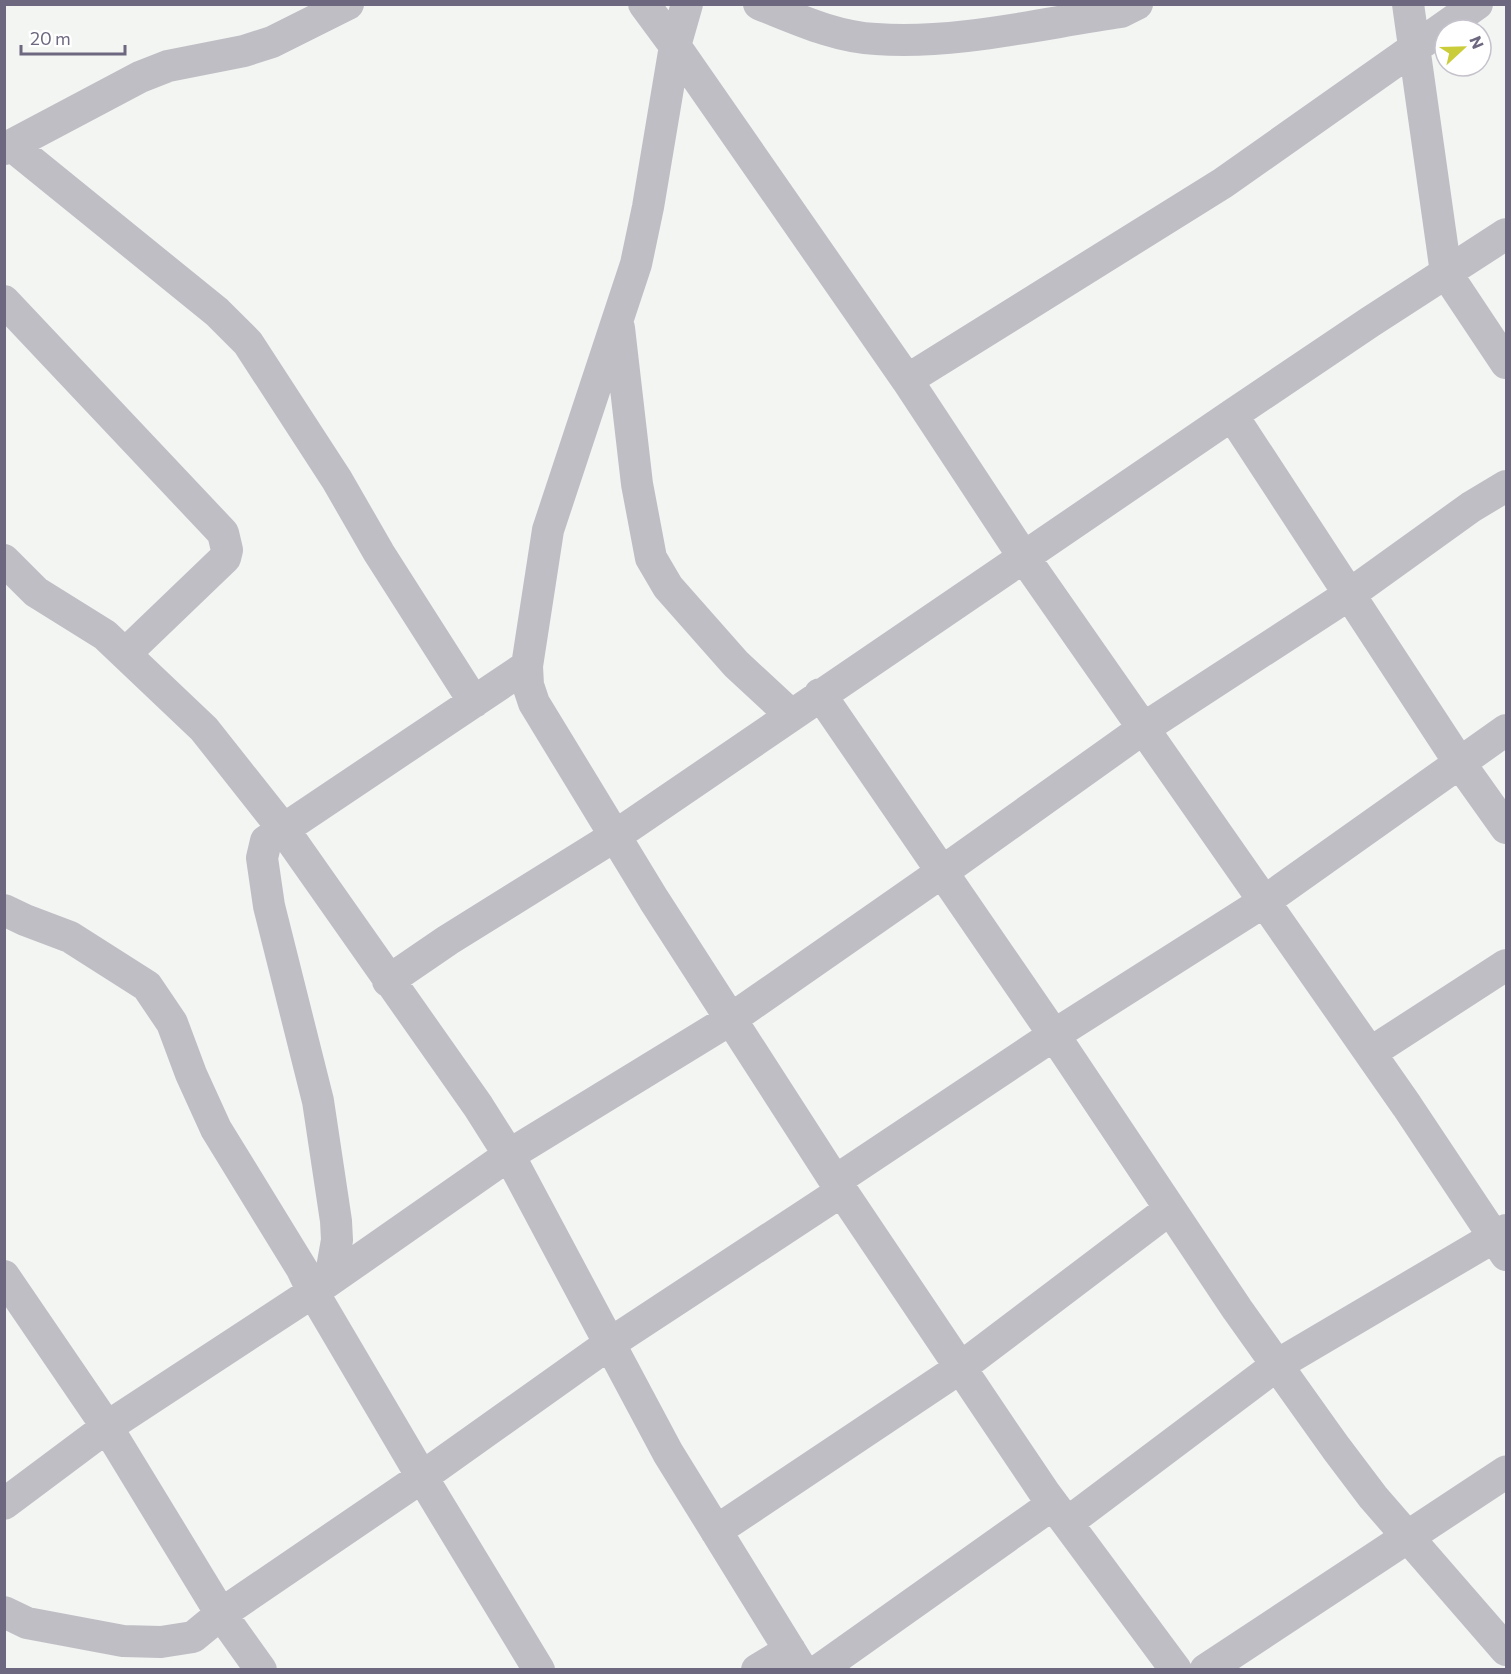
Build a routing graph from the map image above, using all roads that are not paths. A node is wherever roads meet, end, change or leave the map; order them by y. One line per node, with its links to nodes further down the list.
1 (348, 4): 10 (street)
2 (644, 4): 8 (street)
3 (687, 4): 8 (street)
4 (759, 4): 5 (street)
5 (1137, 4)
6 (1408, 4): 9 (street)
7 (1478, 4): 9 (street)
8 (675, 46): 14 (street); 16 (street)
9 (1413, 50): 12 (street); 16 (street)
10 (8, 147): 25 (street)
11 (1506, 234): 12 (street)
12 (1446, 273): 15 (street); 17 (street)
13 (4, 301): 22 (street)
14 (618, 319): 23 (street); 26 (street)
15 (1506, 363)
16 (907, 380): 19 (street)
17 (1232, 414): 19 (street); 21 (street)
18 (1506, 486): 21 (street)
19 (1023, 556): 24 (street); 27 (street)
20 (4, 560): 22 (street)
21 (1350, 594): 27 (street); 29 (street)
22 (125, 654): 31 (street)
23 (527, 666): 25 (street); 32 (street)
24 (820, 694): 26 (street); 33 (street)
25 (474, 702): 31 (street)
26 (791, 715): 32 (street)
27 (1144, 728): 33 (street); 34 (street)
28 (1506, 730): 29 (street)
29 (1459, 762): 30 (street); 34 (street)
30 (1506, 828)
31 (284, 830): 37 (street); 46 (street)
32 (615, 836): 37 (street); 38 (street)
33 (942, 872): 38 (street); 39 (street)
34 (1264, 901): 39 (street); 40 (street)
35 (4, 910): 46 (street)
36 (1506, 964): 40 (street)
37 (388, 981): 41 (street)
38 (731, 1019): 41 (street); 42 (street)
39 (1054, 1035): 42 (street); 43 (street)
40 (1370, 1053): 44 (street)
41 (509, 1155): 46 (street); 47 (street)
42 (838, 1186): 47 (street); 49 (street)
43 (1170, 1209): 48 (street); 49 (street)
44 (1502, 1240): 48 (street)
45 (4, 1276): 50 (street)
46 (321, 1286): 50 (street); 52 (street)
47 (609, 1344): 52 (street); 55 (street)
48 (1277, 1365): 54 (street); 56 (street)
49 (960, 1368): 54 (street); 55 (street)
50 (107, 1427): 53 (street); 58 (street)
51 (1506, 1472): 56 (street)
52 (422, 1477): 58 (street); 62 (street)
53 (4, 1504)
54 (1060, 1513): 64 (street); 65 (street)
55 (716, 1531): 60 (street)
56 (1408, 1537): 59 (street); 66 (street)
57 (4, 1612): 58 (street)
58 (221, 1614): 61 (street)
59 (1506, 1650)
60 (796, 1660): 63 (street)
61 (261, 1670)
62 (539, 1670)
63 (757, 1670)
64 (819, 1670)
65 (1176, 1670)
66 (1206, 1670)

